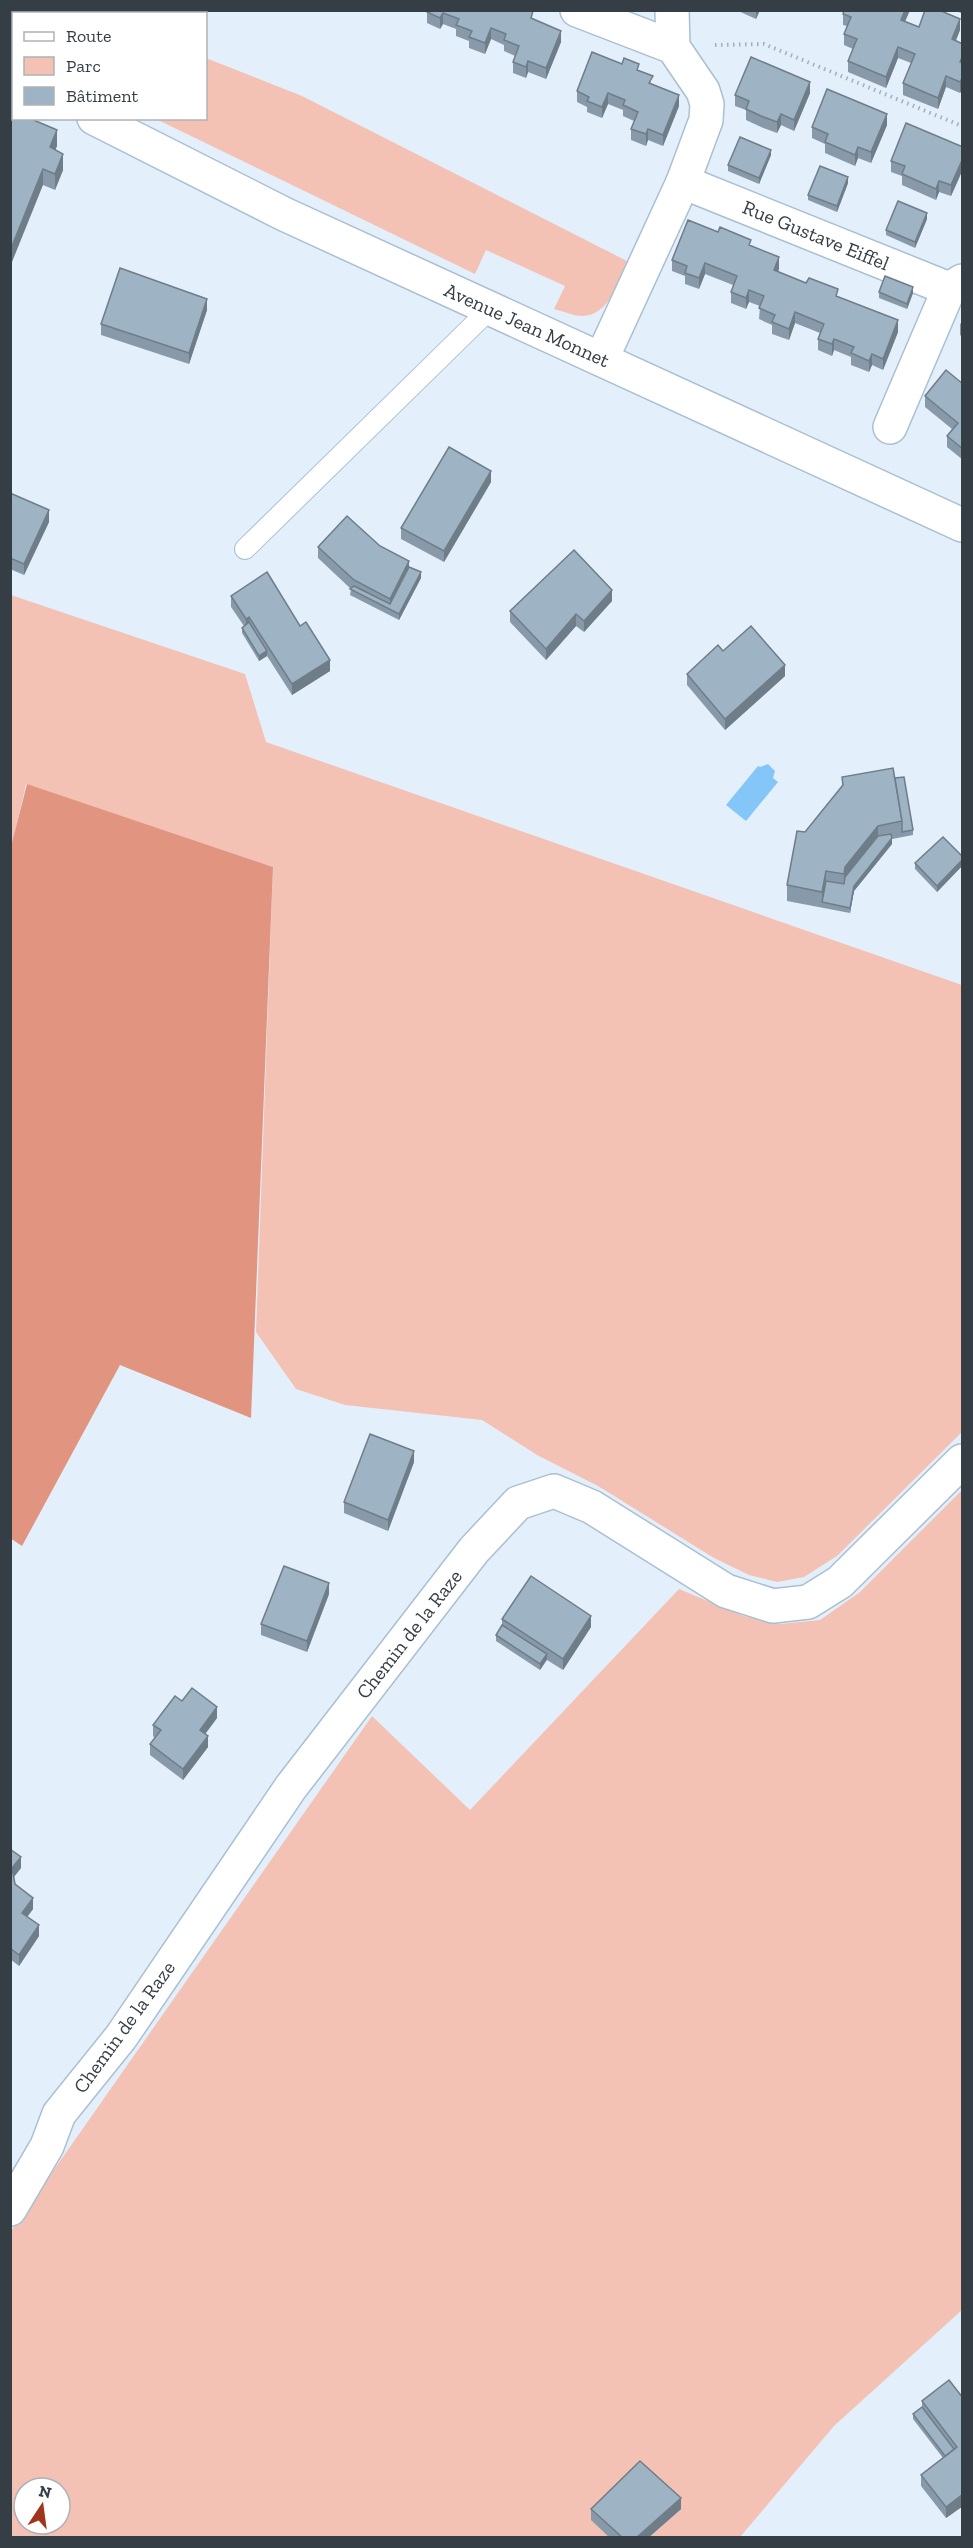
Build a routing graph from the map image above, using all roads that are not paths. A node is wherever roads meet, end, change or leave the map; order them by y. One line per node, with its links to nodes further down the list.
1 (577, 10): 3 (street)
2 (672, 10): 3 (street)
3 (674, 47): 5 (street)
4 (98, 120): 7 (street, Avenue Jean Monnet)
5 (683, 182): 6 (street, Rue Gustave Eiffel); 8 (street)
6 (956, 285): 9 (street, Rue Gustave Eiffel)
7 (490, 309): 8 (street, Avenue Jean Monnet); 11 (lane)
8 (602, 358): 10 (street, Avenue Jean Monnet)
9 (890, 427)
10 (963, 525)
11 (245, 549)
12 (963, 1461): 13 (street, Chemin de la Raze)
13 (10, 2209)

